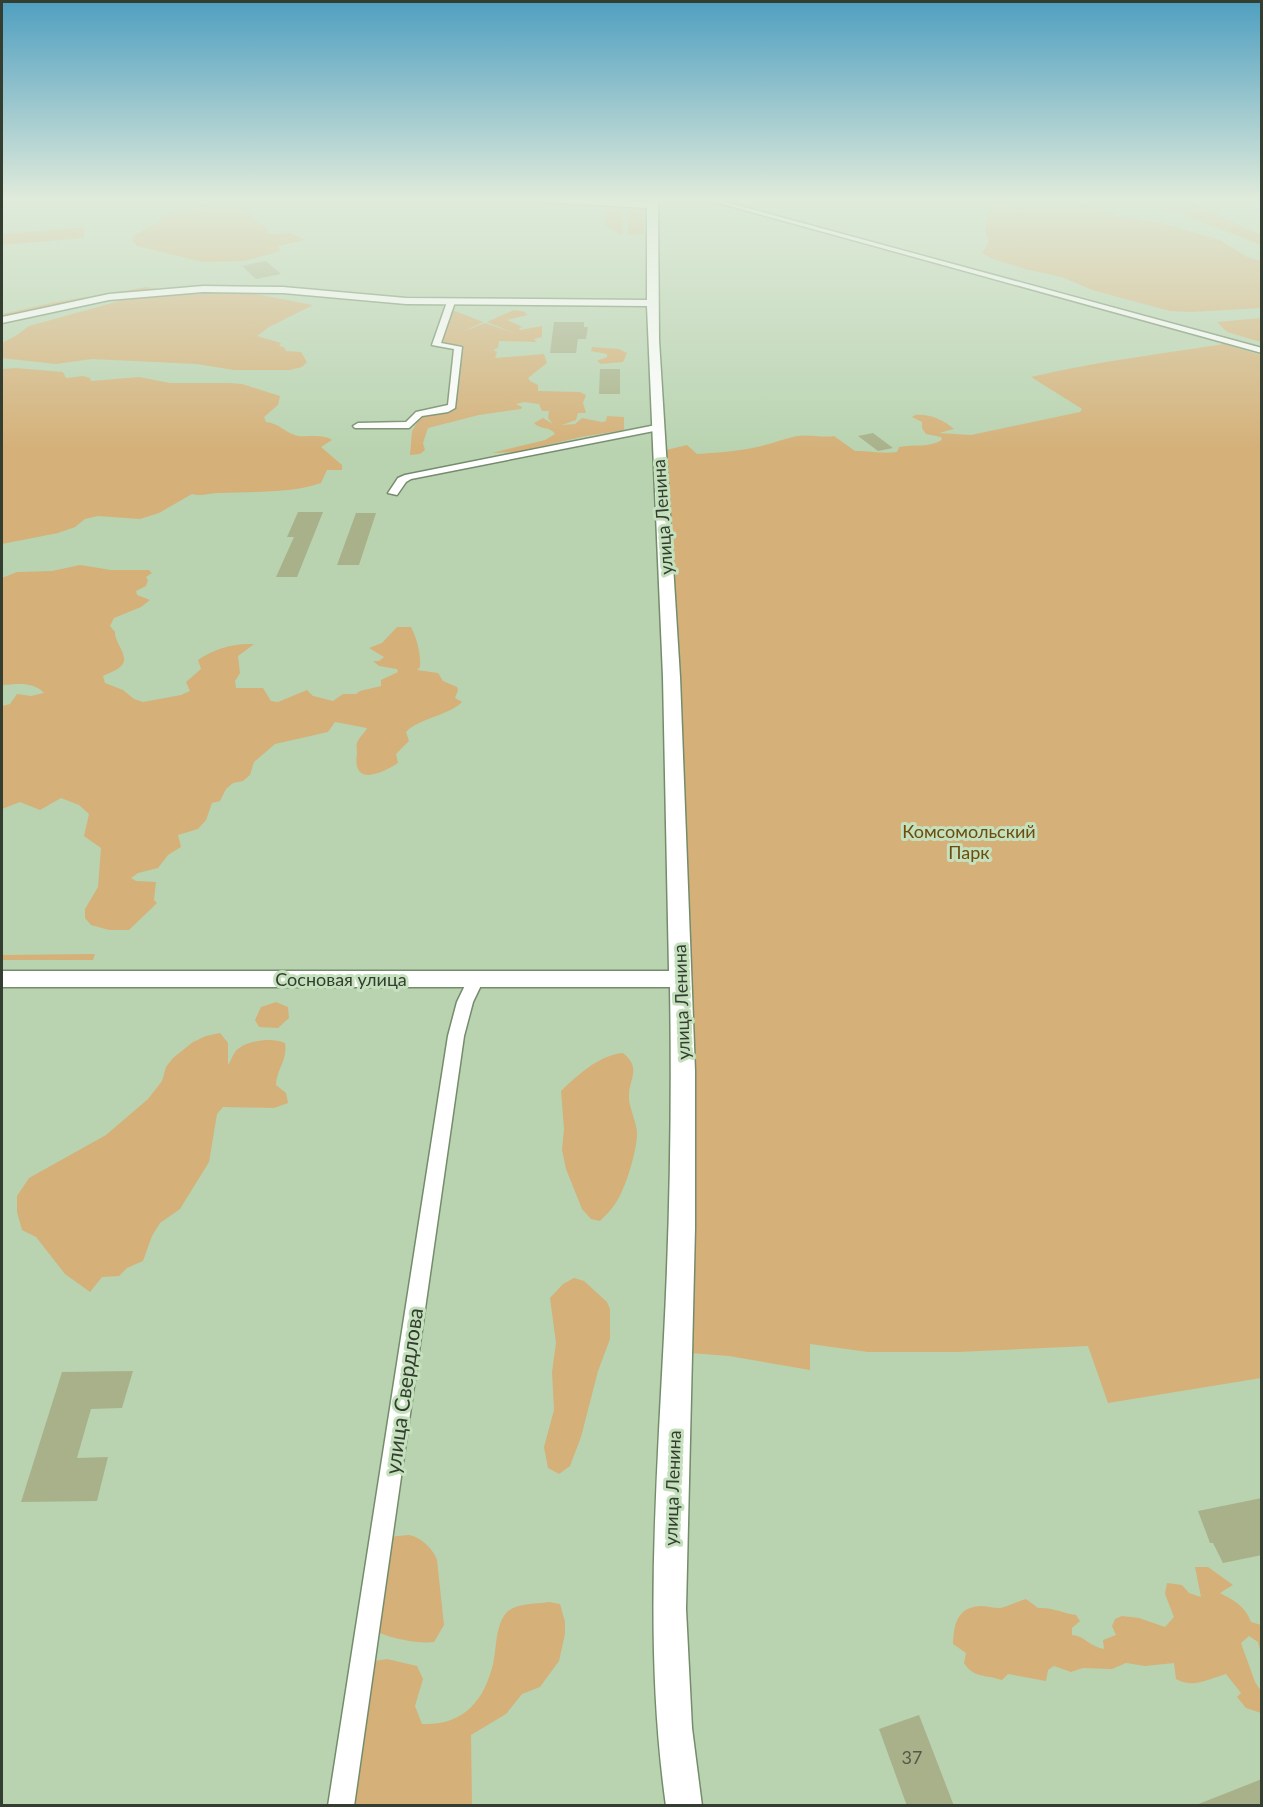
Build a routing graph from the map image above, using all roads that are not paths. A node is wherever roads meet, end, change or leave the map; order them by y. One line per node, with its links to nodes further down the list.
1 (652, 283): 4 (main road, улица Ленина)
2 (1014, 283): 6 (street)
3 (451, 304): 4 (main road); 5 (main road); 7 (street)
4 (652, 305): 8 (main road, улица Ленина)
5 (2, 320)
6 (1262, 351)
7 (358, 426)
8 (656, 428): 9 (street); 11 (main road, улица Ленина)
9 (393, 493)
10 (476, 979): 11 (main road, Сосновая улица); 12 (main road, Сосновая улица); 13 (street, улица Свердлова)
11 (680, 979): 14 (main road, улица Ленина)
12 (2, 980)
13 (341, 1806)
14 (684, 1806)

